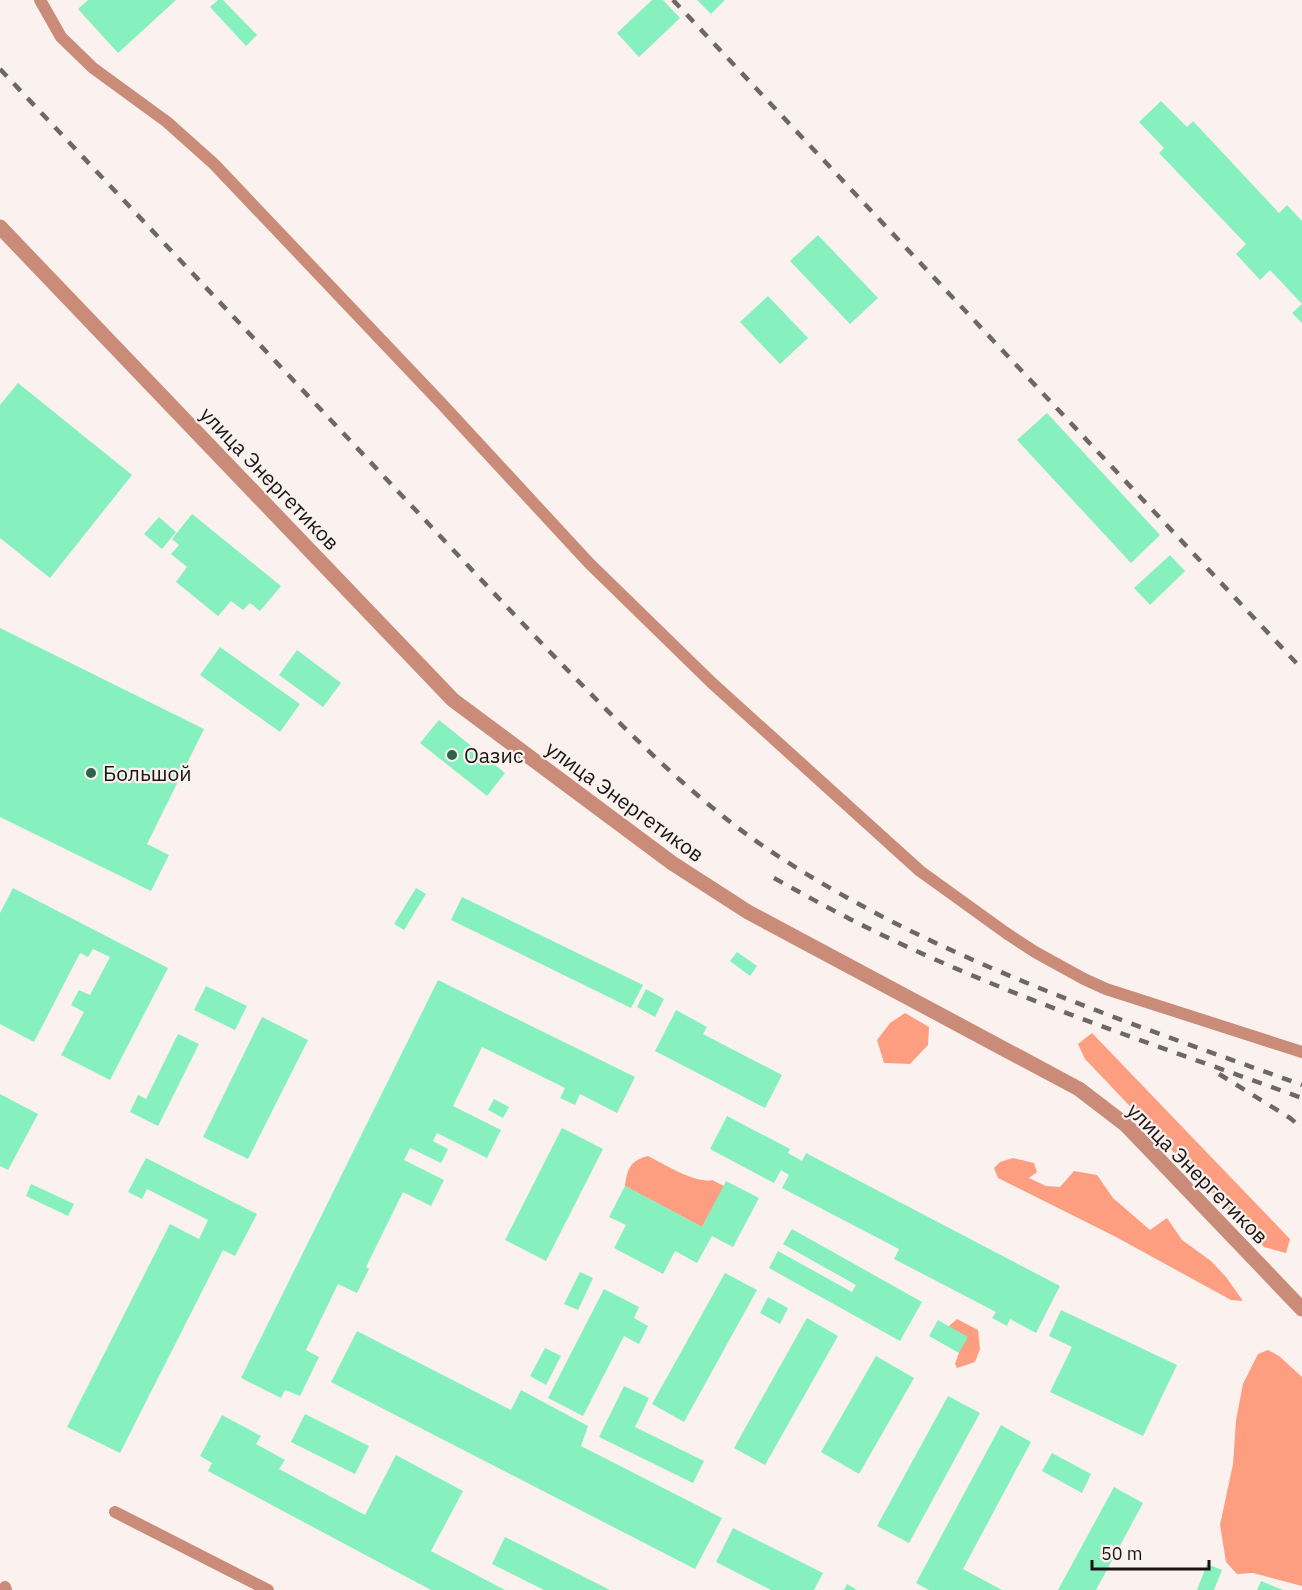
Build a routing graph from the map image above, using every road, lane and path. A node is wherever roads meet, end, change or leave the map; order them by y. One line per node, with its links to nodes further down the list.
1 (40, 0): 3 (street)
2 (0, 227): 4 (street, улица Энергетиков)
3 (1302, 1052)
4 (1302, 1309)
5 (115, 1512): 6 (street)
6 (267, 1590)

